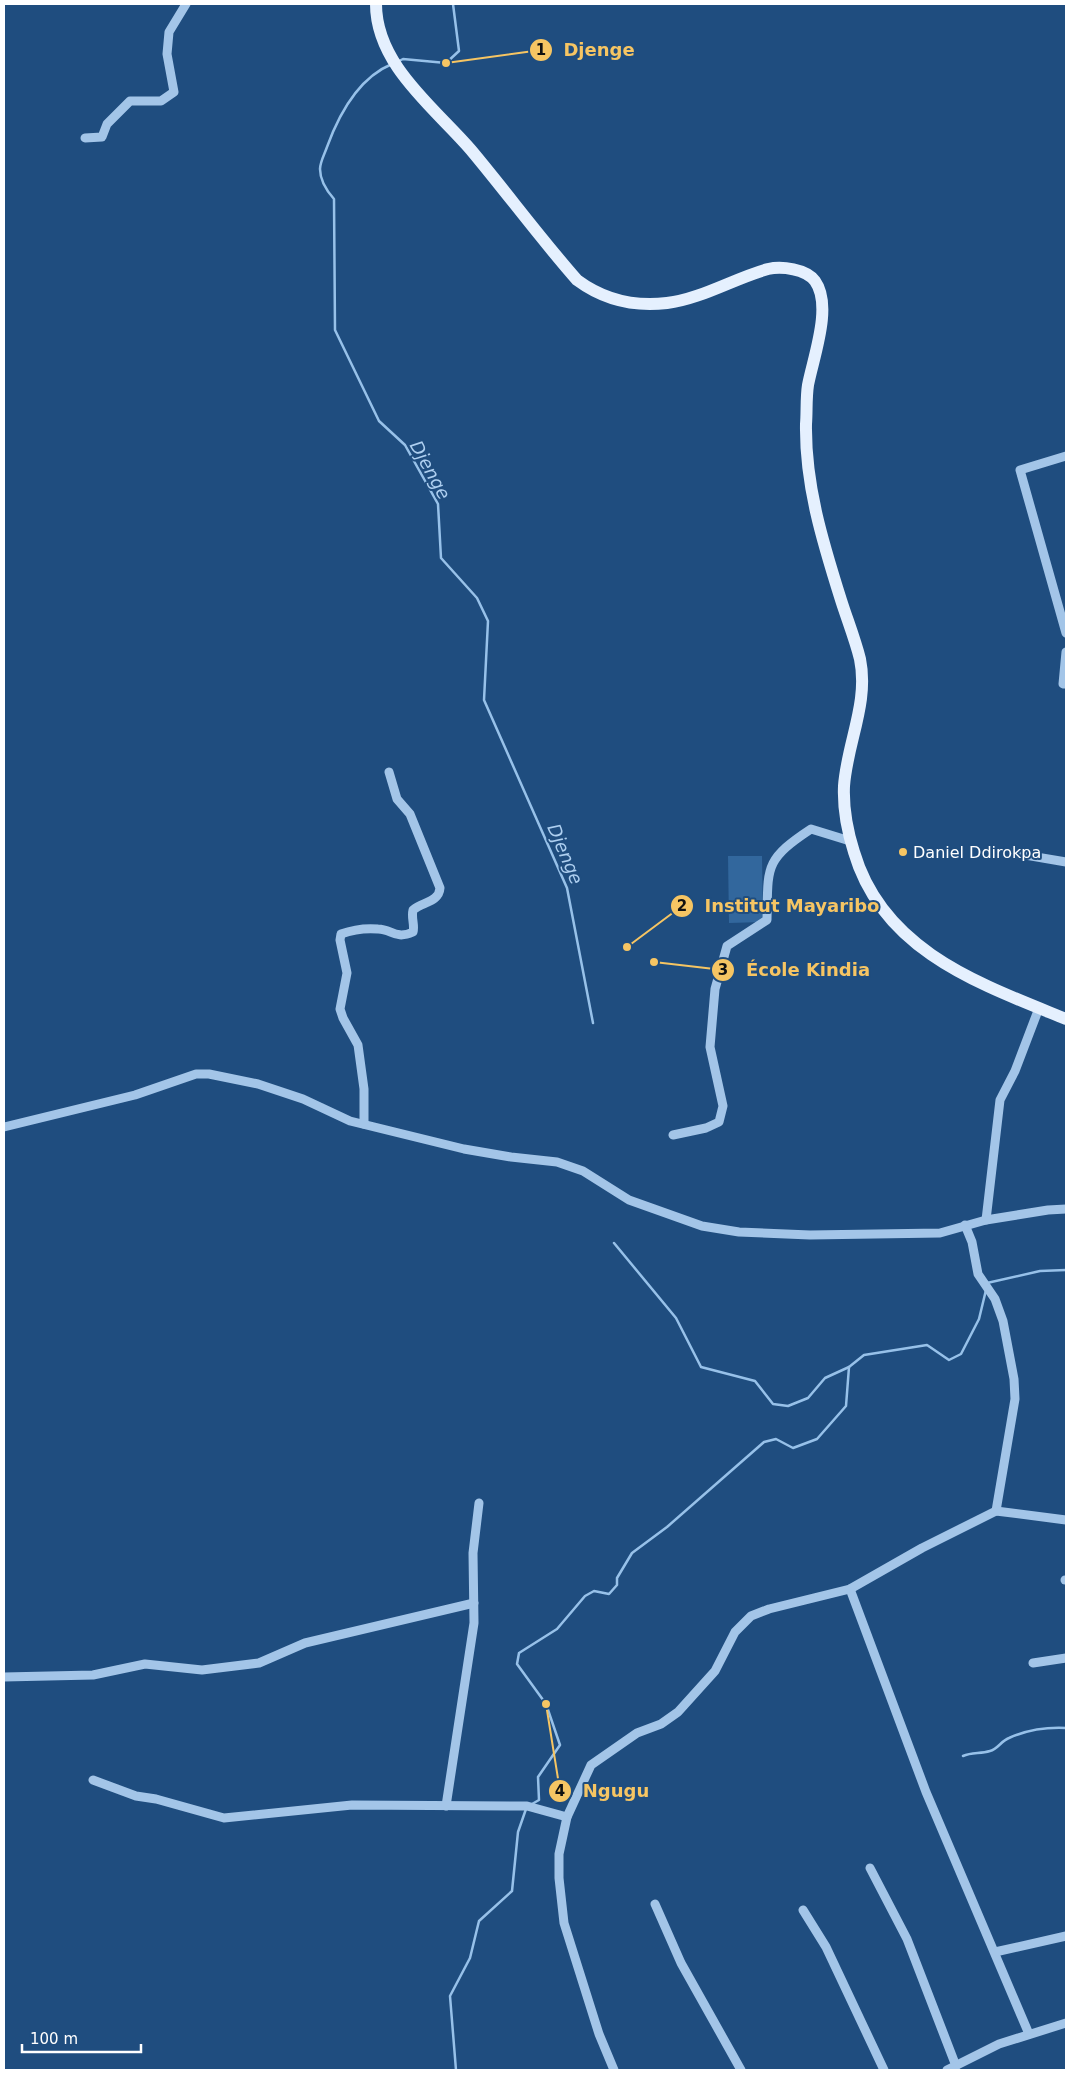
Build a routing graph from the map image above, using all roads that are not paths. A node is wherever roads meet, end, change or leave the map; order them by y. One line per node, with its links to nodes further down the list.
1 (186, 4): 3 (street)
2 (376, 4): 9 (main road)
3 (85, 138)
4 (1066, 456): 5 (street)
5 (1066, 632)
6 (1066, 652): 7 (street)
7 (1066, 684)
8 (389, 772): 14 (street)
9 (850, 841): 12 (main road); 16 (street)
10 (1013, 853): 11 (street)
11 (1066, 862)
12 (1039, 1008): 13 (main road); 18 (street)
13 (1066, 1019)
14 (364, 1124): 15 (street); 19 (street)
15 (4, 1127)
16 (673, 1135)
17 (1066, 1209): 18 (street)
18 (986, 1220): 19 (street)
19 (965, 1225): 21 (street)
20 (479, 1503): 24 (street)
21 (996, 1511): 22 (street); 23 (street)
22 (1066, 1520)
23 (850, 1589): 30 (street); 35 (street)
24 (474, 1603): 27 (street); 29 (street)
25 (1066, 1658): 26 (street)
26 (1033, 1663)
27 (4, 1678)
28 (93, 1780): 29 (street)
29 (446, 1806): 30 (street)
30 (567, 1817): 39 (street)
31 (870, 1868): 38 (street)
32 (655, 1904): 40 (street)
33 (803, 1910): 41 (street)
34 (1066, 1936): 35 (street)
35 (994, 1952): 37 (street)
36 (1066, 2023): 37 (street)
37 (1029, 2034): 38 (street)
38 (956, 2066): 42 (street)
39 (614, 2070)
40 (741, 2070)
41 (884, 2070)
42 (947, 2070)

